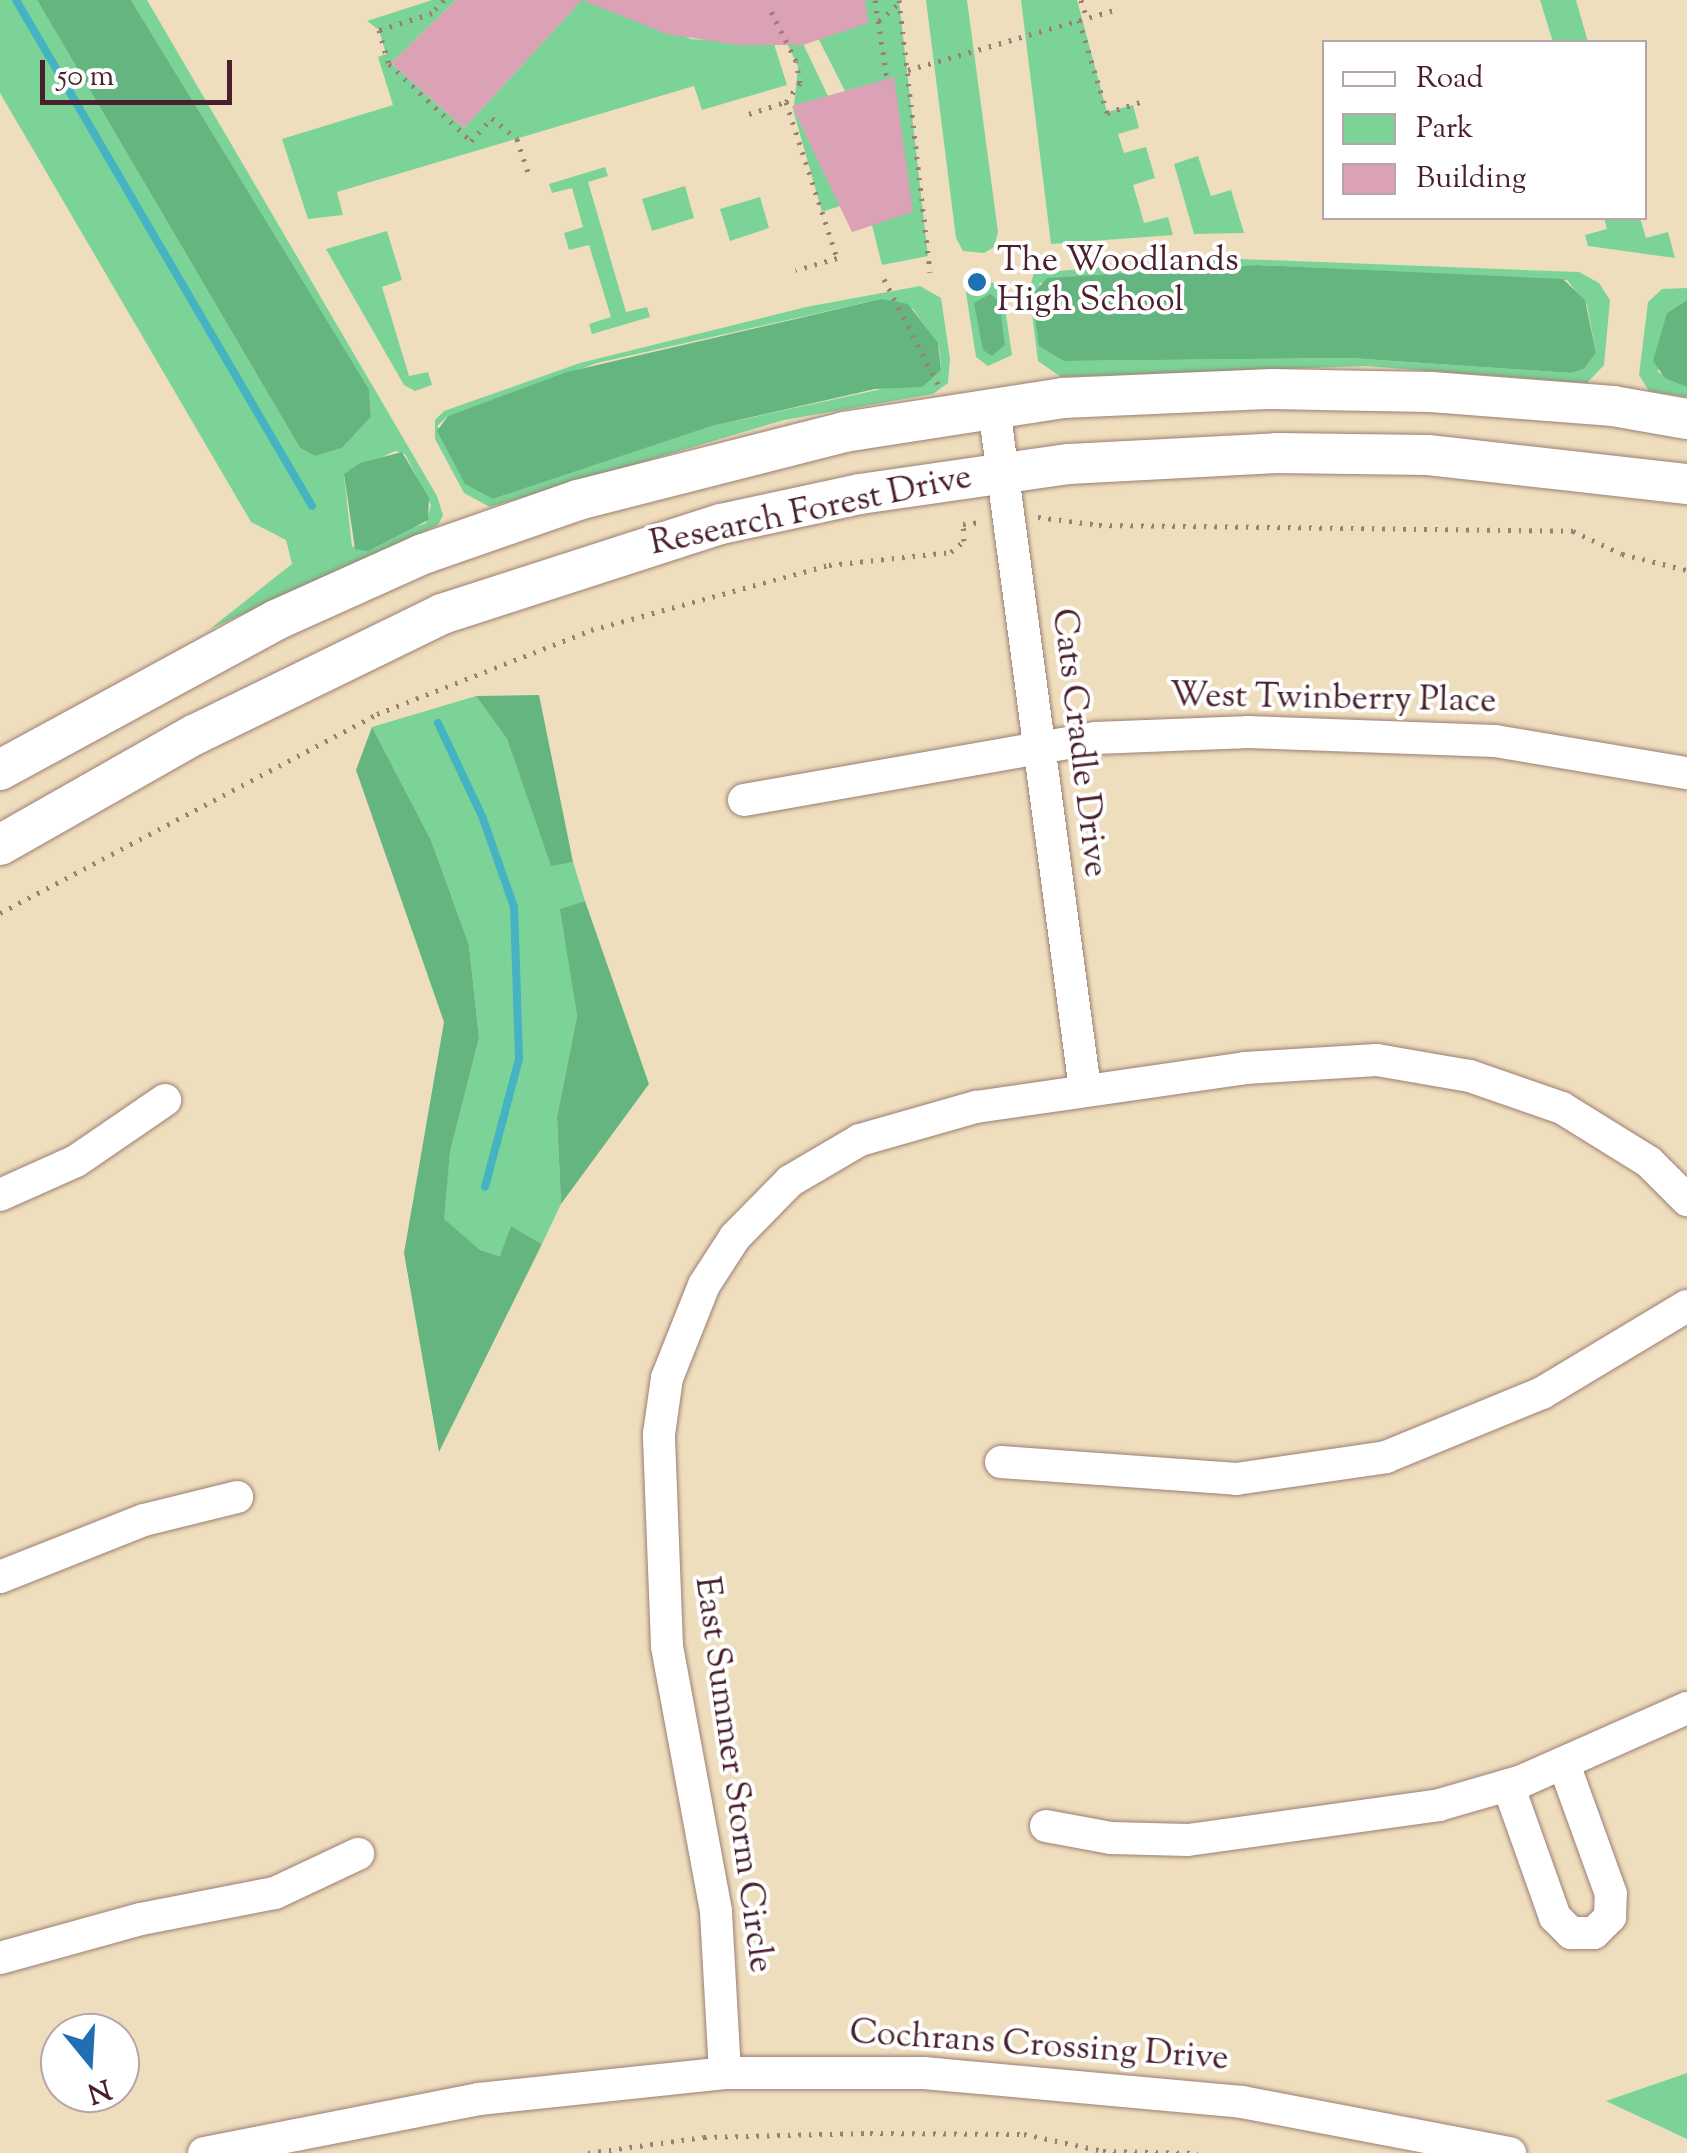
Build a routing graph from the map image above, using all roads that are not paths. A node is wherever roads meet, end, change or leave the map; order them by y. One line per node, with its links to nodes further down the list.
1 (994, 408): 2 (main road, Research Forest Drive); 3 (street, Cats Cradle Drive); 6 (main road, Research Forest Drive)
2 (1687, 419)
3 (1004, 472): 4 (main road, Research Forest Drive); 5 (street, Cats Cradle Drive); 9 (main road, Research Forest Drive)
4 (1687, 484)
5 (1036, 747): 7 (street, West Twinberry Place); 8 (street, West Twinberry Place); 10 (street, Cats Cradle Drive)
6 (0, 770)
7 (1687, 773)
8 (744, 800)
9 (0, 845)
10 (1085, 1089): 13 (street, East Summer Storm Circle); 24 (street, East Summer Storm Circle)
11 (165, 1100): 12 (street)
12 (0, 1196)
13 (1687, 1200)
14 (1687, 1306): 15 (street)
15 (1001, 1462)
16 (237, 1496): 17 (street)
17 (0, 1577)
18 (1687, 1708): 19 (street)
19 (1564, 1764): 20 (street); 20 (street)
20 (1508, 1785): 21 (street)
21 (1046, 1826)
22 (358, 1854): 23 (street)
23 (0, 1958)
24 (725, 2073): 25 (street, Cochrans Crossing Drive); 27 (street, Cochrans Crossing Drive)
25 (271, 2145): 26 (street, Cochrans Crossing Drive)
26 (214, 2152)
27 (1510, 2153)

